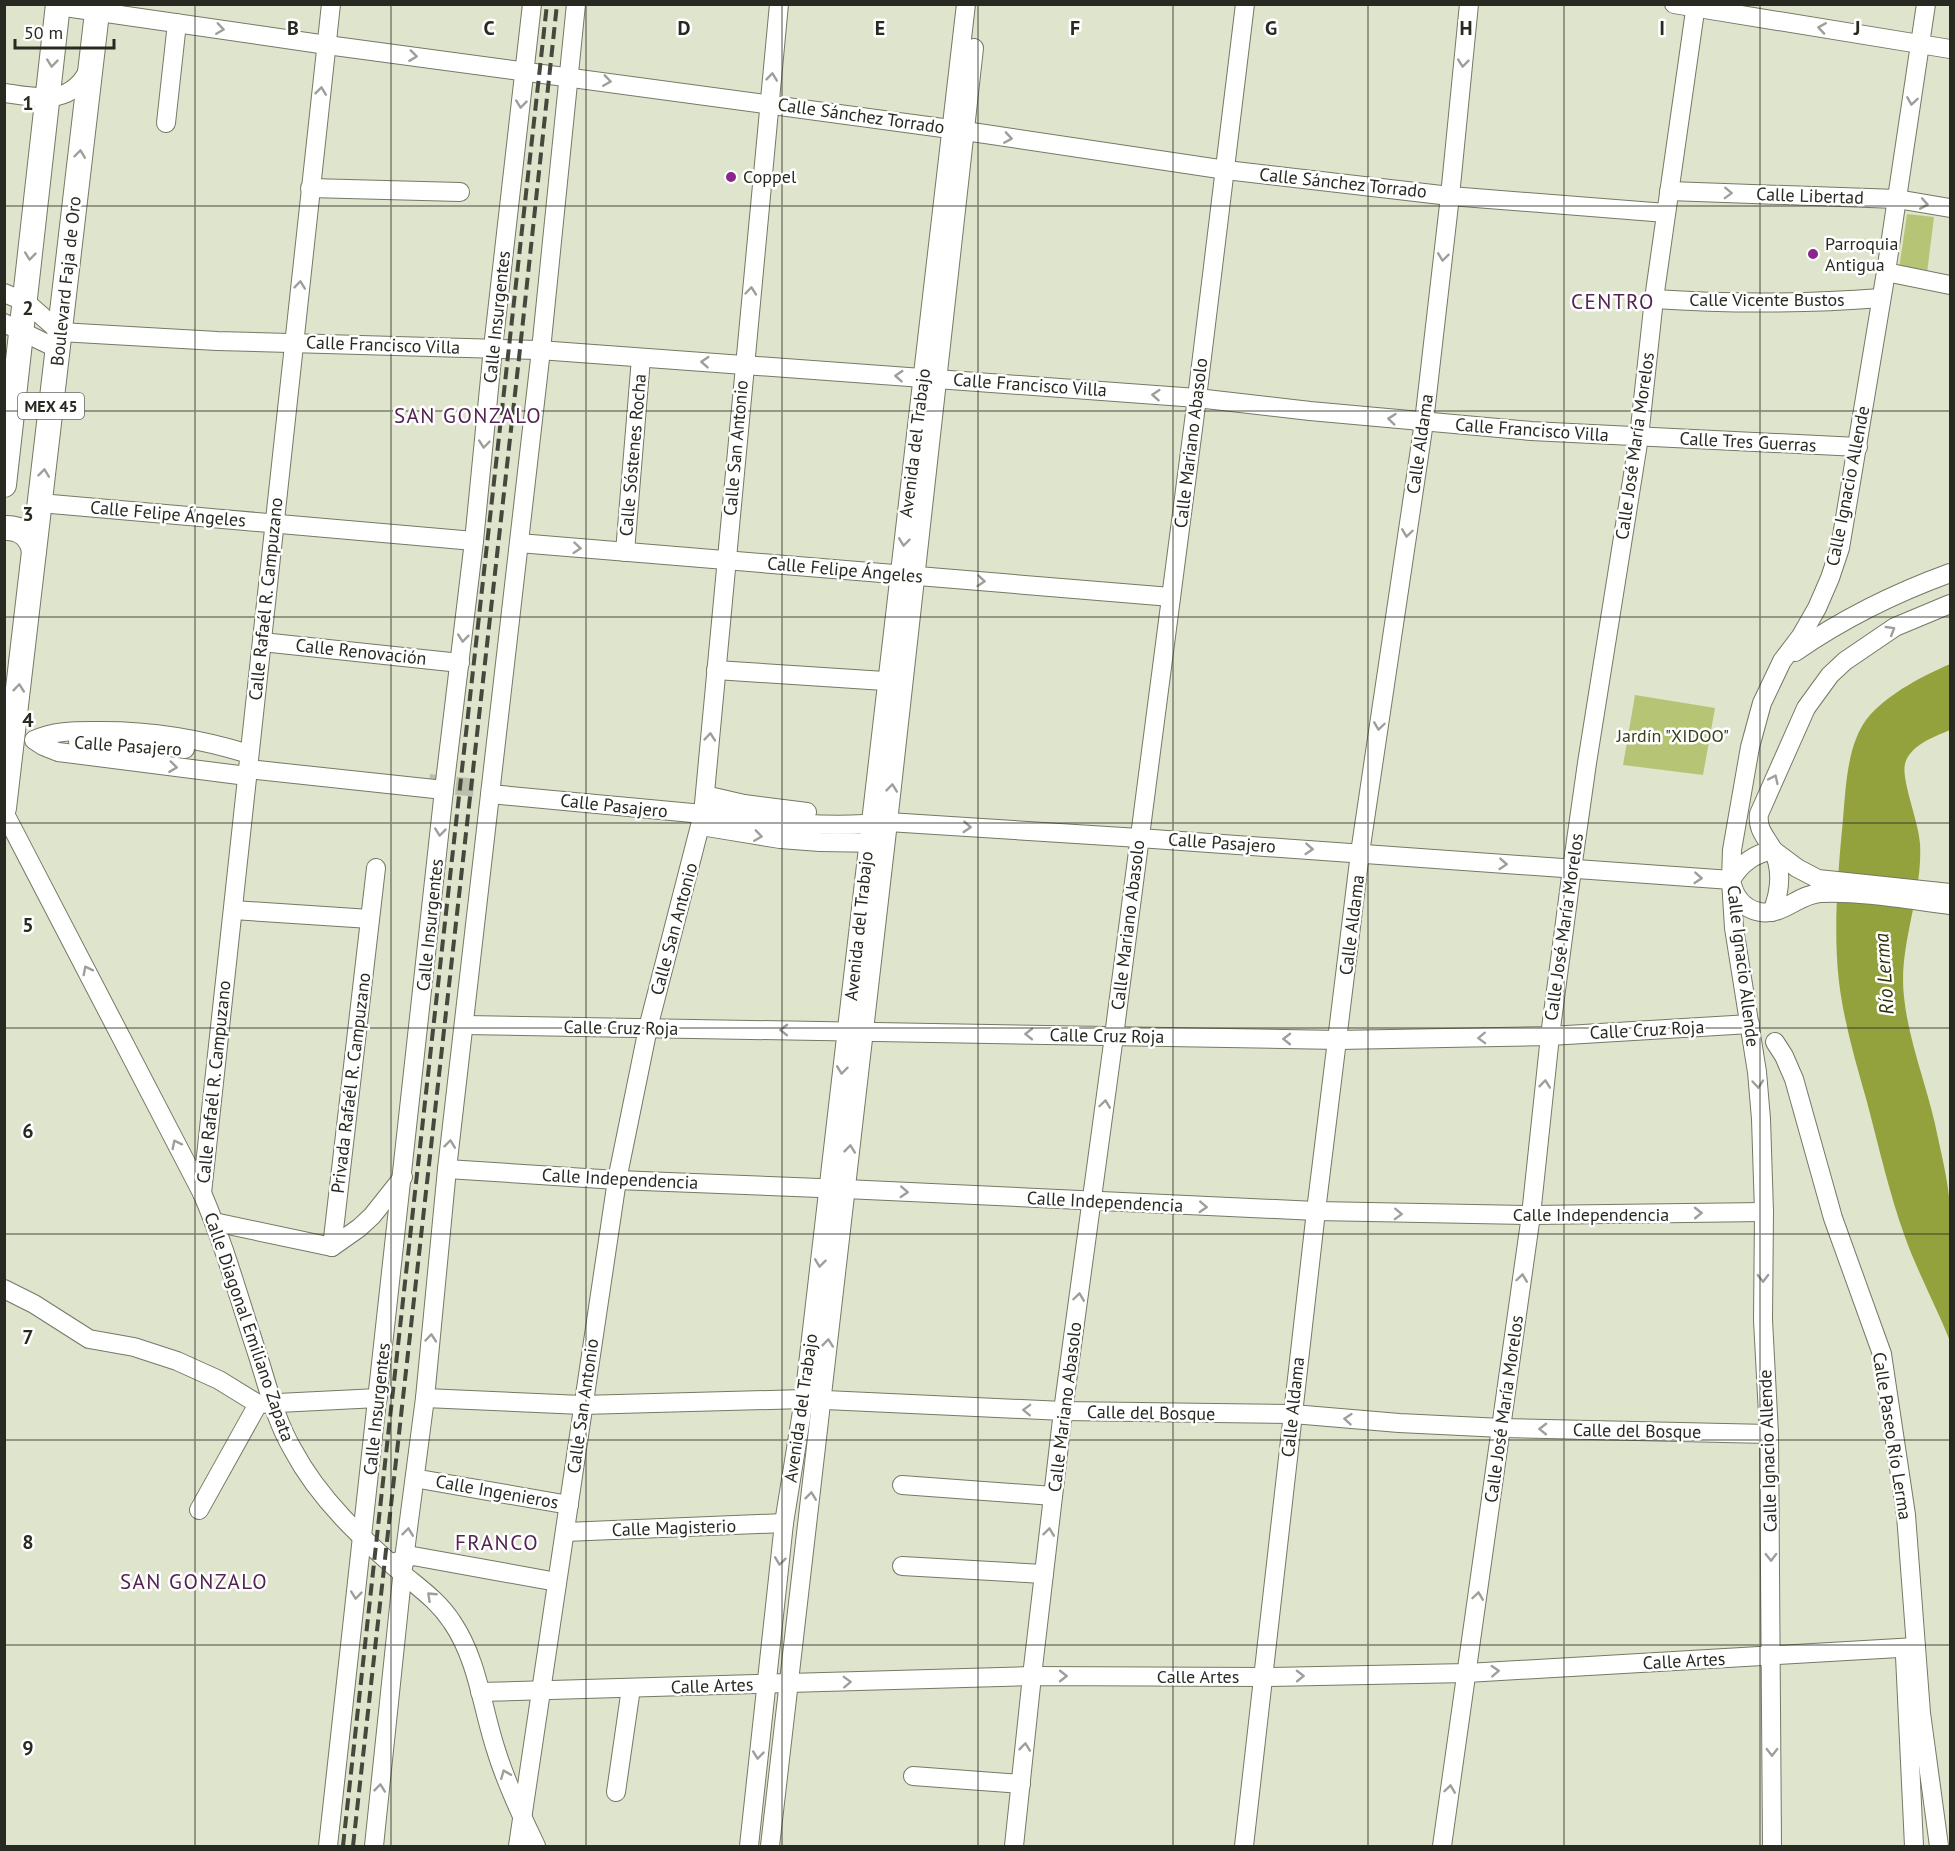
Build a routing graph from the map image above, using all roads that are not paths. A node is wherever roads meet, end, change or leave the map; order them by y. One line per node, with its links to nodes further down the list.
1 (331, 4): 16 (street, Calle Rafaél R. Campuzano)
2 (532, 4): 19 (street, Calle Insurgentes)
3 (576, 4): 20 (street)
4 (779, 4): 23 (street, Calle San Antonio, one-way to 4)
5 (966, 4): 25 (street, Avenida del Trabajo)
6 (979, 4): 25 (street, Avenida del Trabajo)
7 (1245, 4): 26 (street, Calle Mariano Abasolo)
8 (1469, 4): 32 (street, Calle Aldama, one-way to 32)
9 (1674, 4): 12 (street)
10 (1926, 4): 15 (street, Calle Ignacio Allende)
11 (58, 5): 13 (street, Calle Sánchez Torrado); 22 (main road, MEX 45, one-way to 22)
12 (1696, 6): 15 (street, one-way to 12); 28 (street, Calle José María Morelos)
13 (98, 8): 14 (street, Calle Sánchez Torrado); 18 (main road, Boulevard Faja de Oro / MEX 45)
14 (177, 23): 16 (street, Calle Sánchez Torrado, one-way to 16); 24 (street)
15 (1921, 43): 17 (street); 33 (street, Calle Ignacio Allende, one-way to 33)
16 (327, 45): 19 (street, Calle Sánchez Torrado, one-way to 19); 27 (street, Calle Rafaél R. Campuzano, one-way to 16)
17 (1950, 49)
18 (91, 61): 22 (street); 31 (main road, Boulevard Faja de Oro / MEX 45, one-way to 18)
19 (525, 70): 20 (street, Calle Sánchez Torrado); 44 (street, Calle Insurgentes, one-way to 44)
20 (568, 76): 23 (street, Calle Sánchez Torrado, one-way to 23); 45 (street)
21 (4, 93): 22 (street)
22 (48, 98): 30 (main road, MEX 45)
23 (769, 104): 25 (street, Calle Sánchez Torrado); 47 (street, Calle San Antonio, one-way to 23)
24 (166, 123)
25 (958, 130): 26 (street, Calle Sánchez Torrado, one-way to 26); 48 (street, Avenida del Trabajo)
26 (1226, 170): 32 (street, Calle Sánchez Torrado); 49 (street, Calle Mariano Abasolo)
27 (310, 188): 29 (street); 43 (street, Calle Rafaél R. Campuzano, one-way to 27)
28 (1669, 191): 33 (street, Calle Libertad, one-way to 33); 35 (street, Calle José María Morelos)
29 (460, 192)
30 (37, 194): 31 (main road); 38 (main road, MEX 45, one-way to 38)
31 (75, 196): 42 (main road, Boulevard Faja de Oro / MEX 45)
32 (1450, 196): 35 (street, Calle Sánchez Torrado); 50 (street, Calle Aldama, one-way to 50)
33 (1897, 199): 34 (street, Calle Libertad, one-way to 34); 36 (street, Calle Ignacio Allende)
34 (1950, 208)
35 (1666, 213): 39 (street, Calle José María Morelos)
36 (1886, 272): 37 (street); 40 (street, Calle Ignacio Allende)
37 (1950, 285)
38 (15, 298): 41 (main road, MEX 45); 42 (street)
39 (1654, 298): 40 (street, Calle Vicente Bustos); 51 (street, Calle José María Morelos)
40 (1881, 298): 52 (street, Calle Ignacio Allende)
41 (13, 327): 42 (street); 53 (main road, MEX 45)
42 (59, 341): 43 (street, Calle Francisco Villa); 54 (main road, Boulevard Faja de Oro / MEX 45, one-way to 42)
43 (294, 343): 44 (street, Calle Francisco Villa); 55 (street, Calle Rafaél R. Campuzano)
44 (493, 348): 45 (street, Calle Francisco Villa); 57 (street, Calle Insurgentes, one-way to 57)
45 (541, 350): 46 (street, Calle Francisco Villa); 58 (street)
46 (641, 358): 47 (street, Calle Francisco Villa, one-way to 46); 60 (street, Calle Sóstenes Rocha)
47 (744, 365): 48 (street, Calle Francisco Villa, one-way to 47); 61 (street, Calle San Antonio)
48 (930, 378): 49 (street, Calle Francisco Villa, one-way to 48); 63 (street, Avenida del Trabajo)
49 (1197, 398): 50 (street, Calle Francisco Villa, one-way to 49); 64 (street, Calle Mariano Abasolo)
50 (1424, 422): 51 (street, Calle Francisco Villa); 83 (street, Calle Aldama, one-way to 83)
51 (1639, 437): 52 (street, Calle Tres Guerras); 85 (street, Calle José María Morelos)
52 (1858, 447): 67 (street, Calle Ignacio Allende)
53 (4, 485)
54 (40, 503): 55 (street, Calle Felipe Ángeles); 59 (main road, Boulevard Faja de Oro / MEX 45)
55 (274, 523): 57 (street, Calle Felipe Ángeles); 66 (street, Calle Rafaél R. Campuzano)
56 (4, 528): 59 (main road)
57 (474, 540): 68 (street, Calle Insurgentes, one-way to 68)
58 (519, 543): 60 (street, Calle Felipe Ángeles, one-way to 60); 75 (street)
59 (34, 551): 71 (main road, Boulevard Faja de Oro / MEX 45, one-way to 59)
60 (625, 552): 61 (street, Calle Felipe Ángeles)
61 (726, 560): 63 (street, Calle Felipe Ángeles); 69 (street, Calle San Antonio)
62 (1950, 573): 67 (street)
63 (907, 575): 64 (street, Calle Felipe Ángeles, one-way to 64); 70 (street, Avenida del Trabajo)
64 (1171, 597): 81 (street, Calle Mariano Abasolo)
65 (1950, 604): 79 (street, one-way to 65)
66 (262, 642): 68 (street, Calle Renovación); 72 (street, Calle Rafaél R. Campuzano)
67 (1782, 661): 73 (street, Calle Ignacio Allende)
68 (460, 663): 74 (street, Calle Insurgentes)
69 (716, 670): 70 (street); 76 (street, Calle San Antonio, one-way to 69)
70 (895, 681): 80 (street, Avenida del Trabajo)
71 (17, 739): 72 (street, Calle Pasajero); 77 (main road, Boulevard Faja de Oro / MEX 45)
72 (246, 766): 74 (street, Calle Pasajero); 90 (street, Calle Rafaél R. Campuzano)
73 (1745, 780): 79 (street); 86 (street, Calle Ignacio Allende)
74 (444, 790): 102 (street, Calle Insurgentes, one-way to 102)
75 (490, 794): 78 (street, Calle Pasajero); 94 (street)
76 (705, 795): 78 (street, Calle San Antonio); 80 (street)
77 (4, 810): 105 (street, Calle Diagonal Emiliano Zapata, one-way to 77)
78 (706, 818): 80 (street, Calle Pasajero); 95 (street, Calle San Antonio)
79 (1759, 826): 82 (street)
80 (879, 827): 81 (street, Calle Pasajero, one-way to 81); 96 (street, Avenida del Trabajo)
81 (1139, 838): 83 (street, Calle Pasajero, one-way to 83); 97 (street, Calle Mariano Abasolo)
82 (1773, 850): 86 (street); 87 (street); 91 (street)
83 (1360, 853): 85 (street, Calle Pasajero, one-way to 85); 99 (street, Calle Aldama)
84 (376, 868): 92 (street, Privada Rafaél R. Campuzano)
85 (1572, 869): 86 (street, Calle Pasajero, one-way to 86); 98 (street, Calle José María Morelos)
86 (1731, 880): 91 (street); 93 (street, Calle Ignacio Allende)
87 (1819, 886): 88 (street); 89 (street); 91 (street)
88 (1950, 893)
89 (1950, 905)
90 (233, 910): 92 (street); 105 (street, Calle Rafaél R. Campuzano)
91 (1772, 912)
92 (370, 919): 113 (street, Privada Rafaél R. Campuzano)
93 (1750, 1024): 98 (street, Calle Cruz Roja); 108 (street, Calle Ignacio Allende, one-way to 108)
94 (464, 1025): 95 (street, Calle Cruz Roja); 101 (street, one-way to 94)
95 (648, 1028): 96 (street, Calle Cruz Roja, one-way to 95); 103 (street, Calle San Antonio)
96 (855, 1032): 97 (street, Calle Cruz Roja, one-way to 96); 104 (street, Avenida del Trabajo)
97 (1114, 1036): 99 (street, Calle Cruz Roja, one-way to 97); 106 (street, Calle Mariano Abasolo, one-way to 97)
98 (1550, 1036): 99 (street, Calle Cruz Roja, one-way to 99); 109 (street, Calle José María Morelos, one-way to 98)
99 (1338, 1040): 107 (street, Calle Aldama)
100 (1775, 1042): 136 (street, Calle Paseo Río Lerma)
101 (447, 1169): 103 (street, Calle Independencia); 116 (street, one-way to 101)
102 (403, 1177): 110 (street); 112 (street, Calle Insurgentes)
103 (617, 1180): 104 (street, Calle Independencia); 119 (street, Calle San Antonio)
104 (837, 1189): 106 (street, Calle Independencia, one-way to 106); 117 (street, Avenida del Trabajo)
105 (202, 1193): 111 (street, Calle Diagonal Emiliano Zapata)
106 (1092, 1201): 107 (street, Calle Independencia, one-way to 107); 120 (street, Calle Mariano Abasolo, one-way to 106)
107 (1316, 1211): 109 (street, Calle Independencia, one-way to 109); 121 (street, Calle Aldama)
108 (1764, 1212): 109 (street, Calle Independencia, one-way to 108); 123 (street, Calle Ignacio Allende, one-way to 123)
109 (1531, 1215): 122 (street, Calle José María Morelos, one-way to 109)
110 (372, 1216): 112 (street); 113 (street)
111 (214, 1222): 113 (street); 118 (street, Calle Diagonal Emiliano Zapata)
112 (398, 1222): 115 (street, Calle Insurgentes)
113 (332, 1246)
114 (4, 1289): 118 (street)
115 (378, 1398): 118 (street); 131 (street, Calle Insurgentes)
116 (425, 1398): 119 (street, Calle del Bosque); 132 (street, one-way to 116)
117 (813, 1400): 119 (street, Calle del Bosque); 120 (street, Calle del Bosque, one-way to 117); 129 (street, Avenida del Trabajo); 142 (street, Avenida del Trabajo, one-way to 117)
118 (265, 1403): 128 (street); 131 (street, Calle Diagonal Emiliano Zapata)
119 (582, 1405): 127 (street, Calle San Antonio)
120 (1063, 1411): 121 (street, Calle del Bosque); 126 (street, Calle Mariano Abasolo)
121 (1293, 1414): 122 (street, Calle del Bosque, one-way to 121); 140 (street, Calle Aldama)
122 (1502, 1428): 123 (street, Calle del Bosque, one-way to 122); 138 (street, Calle José María Morelos, one-way to 122)
123 (1769, 1434): 137 (street, Calle Ignacio Allende, one-way to 137)
124 (425, 1480): 127 (street, Calle Ingenieros)
125 (902, 1485): 126 (street)
126 (1053, 1497): 134 (street, Calle Mariano Abasolo, one-way to 126)
127 (569, 1505): 130 (street, Calle San Antonio)
128 (199, 1509)
129 (784, 1523): 130 (street, Calle Magisterio); 141 (street, Avenida del Trabajo, one-way to 141)
130 (565, 1532): 135 (street, Calle San Antonio)
131 (363, 1537): 132 (street, Calle Diagonal Emiliano Zapata); 150 (street, Calle Insurgentes, one-way to 150)
132 (403, 1563): 135 (street); 145 (street, Calle Diagonal Emiliano Zapata, one-way to 132); 151 (street, one-way to 132)
133 (902, 1566): 134 (street)
134 (1044, 1574): 139 (street, Calle Mariano Abasolo)
135 (557, 1582): 144 (street, Calle San Antonio)
136 (1910, 1648): 137 (street, Calle Artes); 160 (street); 161 (street, Calle Paseo Río Lerma)
137 (1772, 1656): 138 (street, Calle Artes, one-way to 137); 159 (street, Calle Ignacio Allende, one-way to 159)
138 (1467, 1673): 140 (street, Calle Artes, one-way to 138); 158 (street, Calle José María Morelos, one-way to 138)
139 (1032, 1676): 140 (street, Calle Artes, one-way to 140); 142 (street, Calle Artes, one-way to 139); 147 (street, Calle Mariano Abasolo, one-way to 139)
140 (1263, 1677): 157 (street, Calle Aldama)
141 (766, 1684): 142 (street, Calle Artes); 143 (street, Calle Artes); 154 (street, Avenida del Trabajo, one-way to 154)
142 (789, 1684): 155 (street, Avenida del Trabajo)
143 (631, 1688): 144 (street, Calle Artes); 148 (street)
144 (540, 1691): 145 (street, Calle Artes); 149 (street, Calle San Antonio)
145 (480, 1692): 149 (street, Calle Diagonal Emiliano Zapata, one-way to 145)
146 (913, 1776): 147 (street)
147 (1021, 1784): 156 (street, Calle Mariano Abasolo)
148 (616, 1792)
149 (522, 1817): 152 (street, Calle San Antonio); 153 (street, Calle Diagonal Emiliano Zapata)
150 (328, 1846)
151 (374, 1846)
152 (518, 1846)
153 (536, 1846)
154 (749, 1846)
155 (770, 1846)
156 (1014, 1846)
157 (1244, 1846)
158 (1442, 1846)
159 (1772, 1846)
160 (1914, 1846)
161 (1939, 1846)

